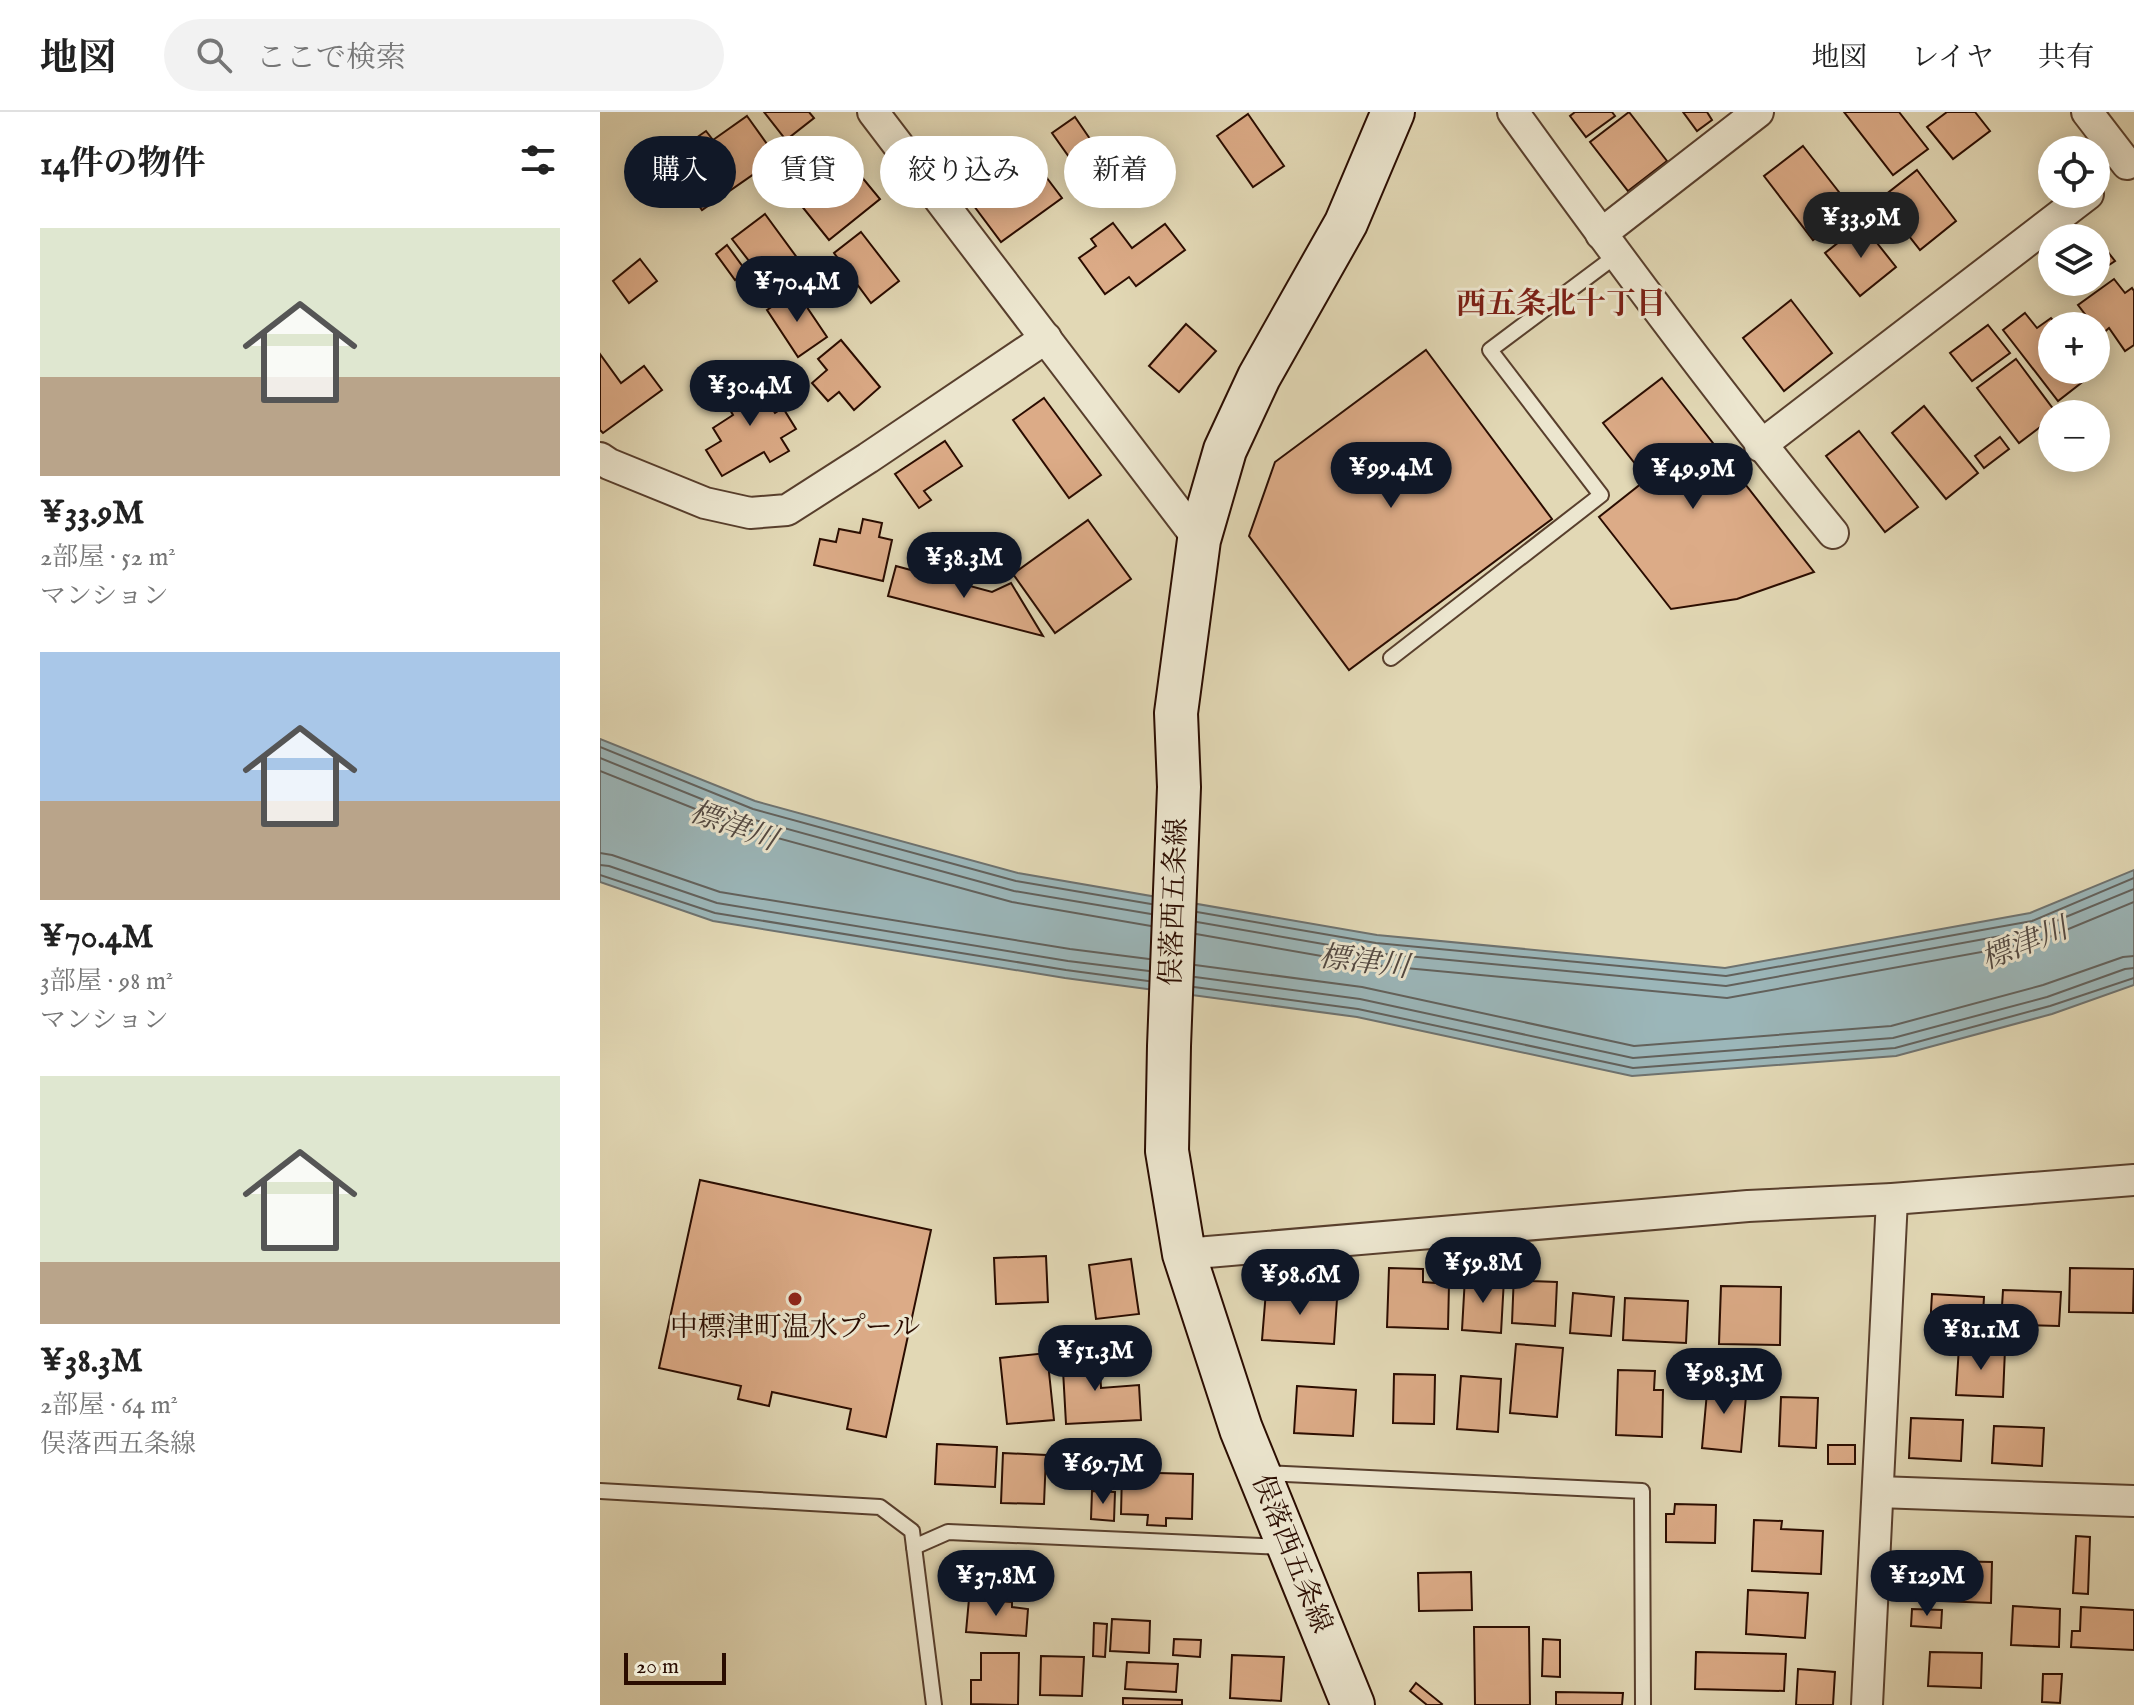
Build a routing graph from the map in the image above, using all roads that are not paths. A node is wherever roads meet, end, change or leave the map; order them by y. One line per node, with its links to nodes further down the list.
1 (873, 112): 10 (street)
2 (1393, 112): 14 (main road, 俣落西五条線)
3 (1513, 112): 9 (street)
4 (1758, 112): 9 (street)
5 (2087, 112): 6 (street)
6 (2130, 162): 7 (street)
7 (2110, 177)
8 (2070, 208): 11 (street)
9 (1609, 244): 11 (street); 15 (lane)
10 (1046, 338): 12 (street); 14 (street)
11 (1760, 446): 13 (street)
12 (600, 458)
13 (1833, 533)
14 (1199, 540): 18 (main road, 俣落西五条線)
15 (1391, 658)
16 (2134, 1180): 17 (street)
17 (1892, 1199): 18 (street); 21 (street)
18 (1184, 1254): 19 (main road, 俣落西五条線)
19 (1258, 1473): 24 (main road, 俣落西五条線); 27 (lane)
20 (600, 1491): 23 (lane)
21 (1878, 1492): 22 (street); 28 (street)
22 (2134, 1501)
23 (914, 1547): 24 (lane); 25 (lane)
24 (1288, 1547): 26 (main road, 俣落西五条線)
25 (934, 1705)
26 (1353, 1705)
27 (1643, 1705)
28 (1867, 1705)

